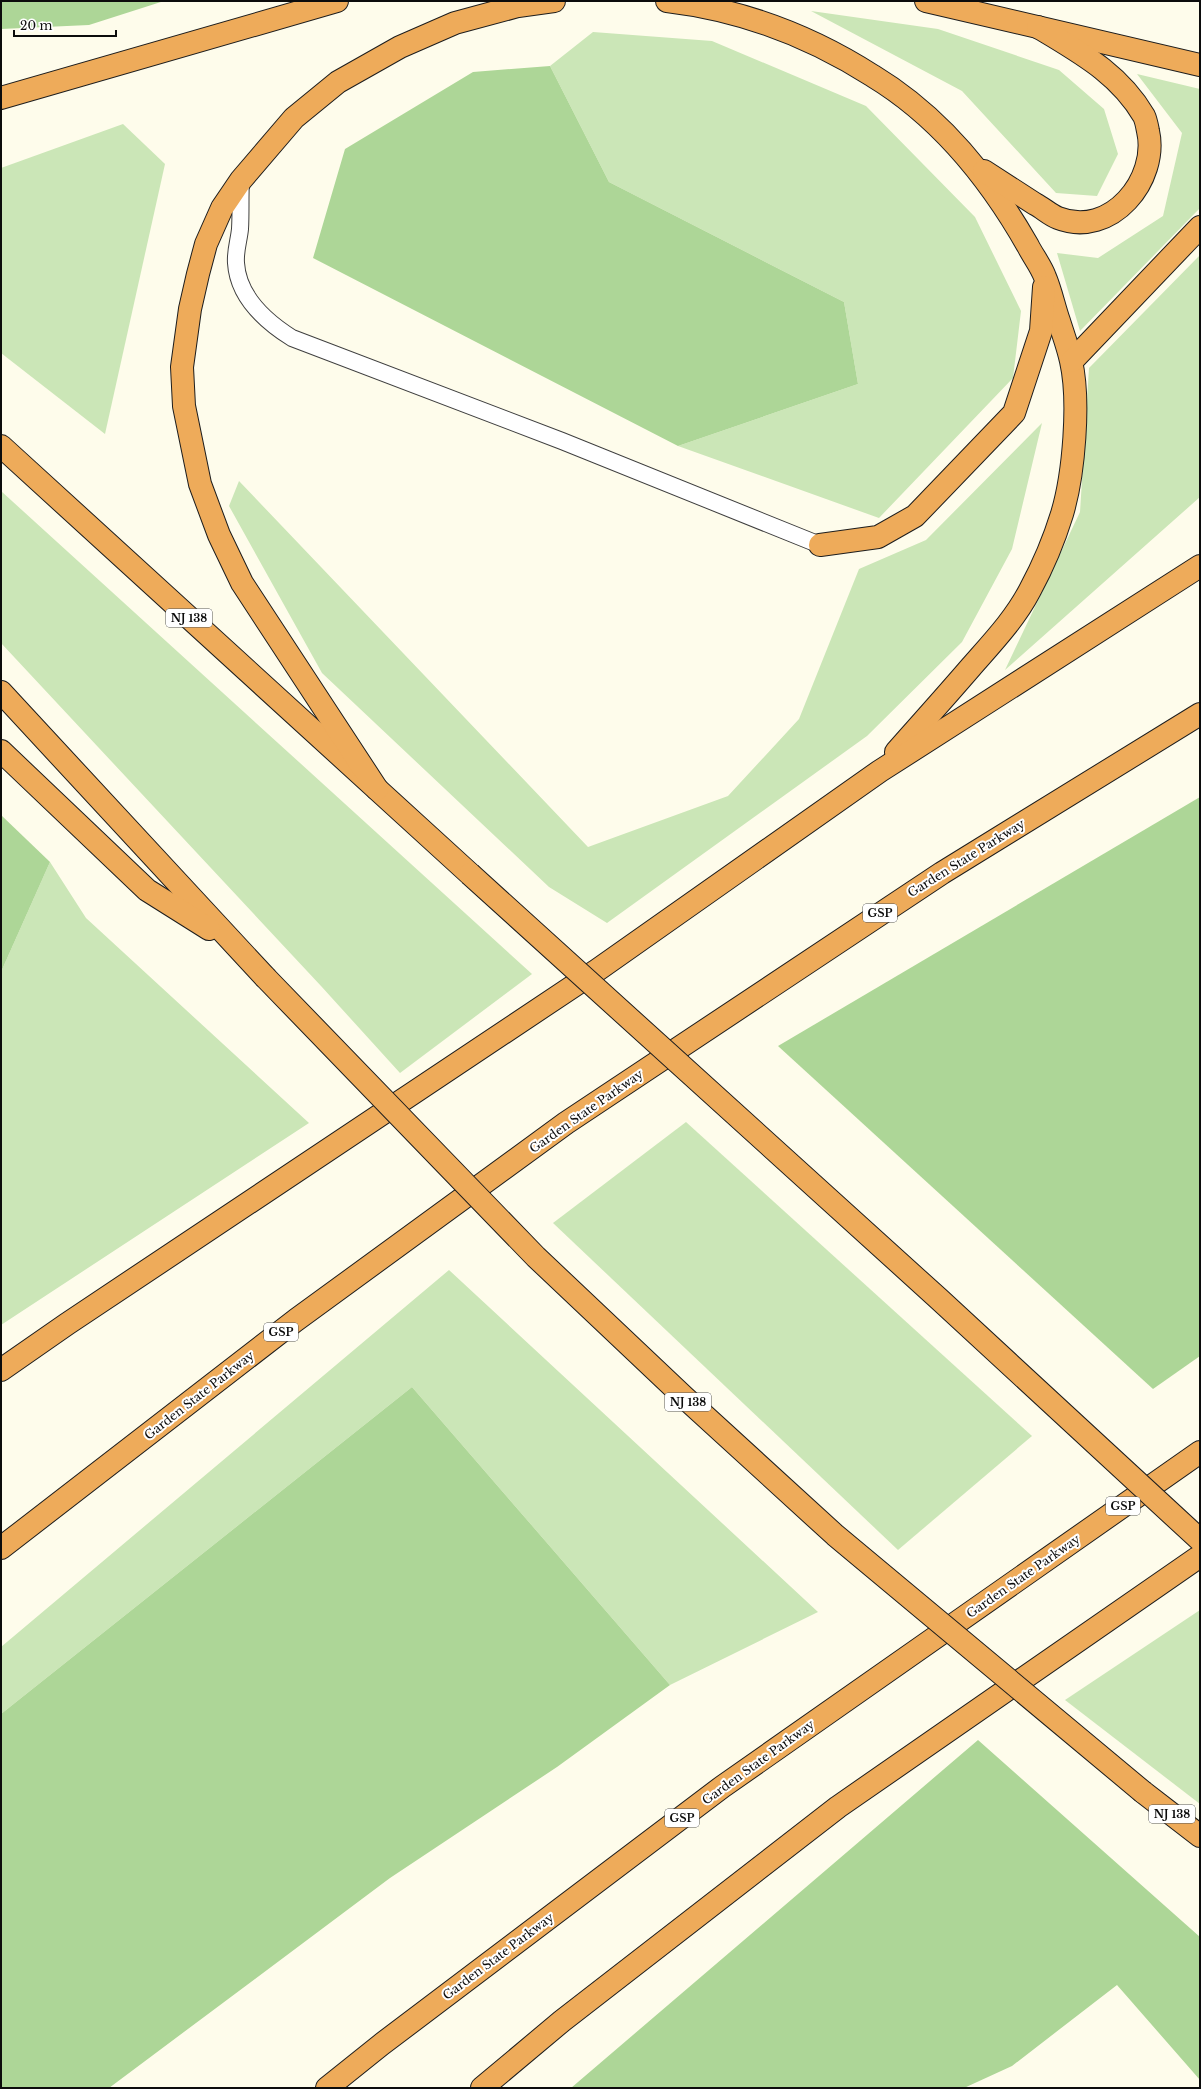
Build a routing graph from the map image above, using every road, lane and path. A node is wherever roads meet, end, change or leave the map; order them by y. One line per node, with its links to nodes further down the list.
1 (337, 1): 7 (highway)
2 (554, 1): 9 (highway)
3 (667, 1): 8 (highway)
4 (926, 1): 5 (highway)
5 (1038, 27): 6 (highway); 8 (highway)
6 (1200, 65)
7 (1, 98)
8 (970, 161): 11 (highway)
9 (241, 180): 14 (lane); 20 (highway)
10 (1200, 227): 12 (highway)
11 (1045, 276): 12 (highway); 14 (highway)
12 (1072, 362): 19 (highway)
13 (1, 446): 20 (highway, NJ 138)
14 (820, 545)
15 (1200, 566): 19 (highway)
16 (1, 692): 21 (highway, NJ 138)
17 (1200, 714): 25 (highway, Garden State Parkway / GSP)
18 (1, 752): 21 (highway)
19 (880, 771): 22 (highway)
20 (377, 788): 24 (highway, NJ 138, bridge)
21 (235, 945): 27 (highway, NJ 138, bridge)
22 (1, 1370)
23 (1200, 1452): 28 (highway, Garden State Parkway / GSP)
24 (1200, 1540)
25 (1, 1548)
26 (1200, 1556): 29 (highway)
27 (1200, 1836)
28 (327, 2088)
29 (482, 2088)

